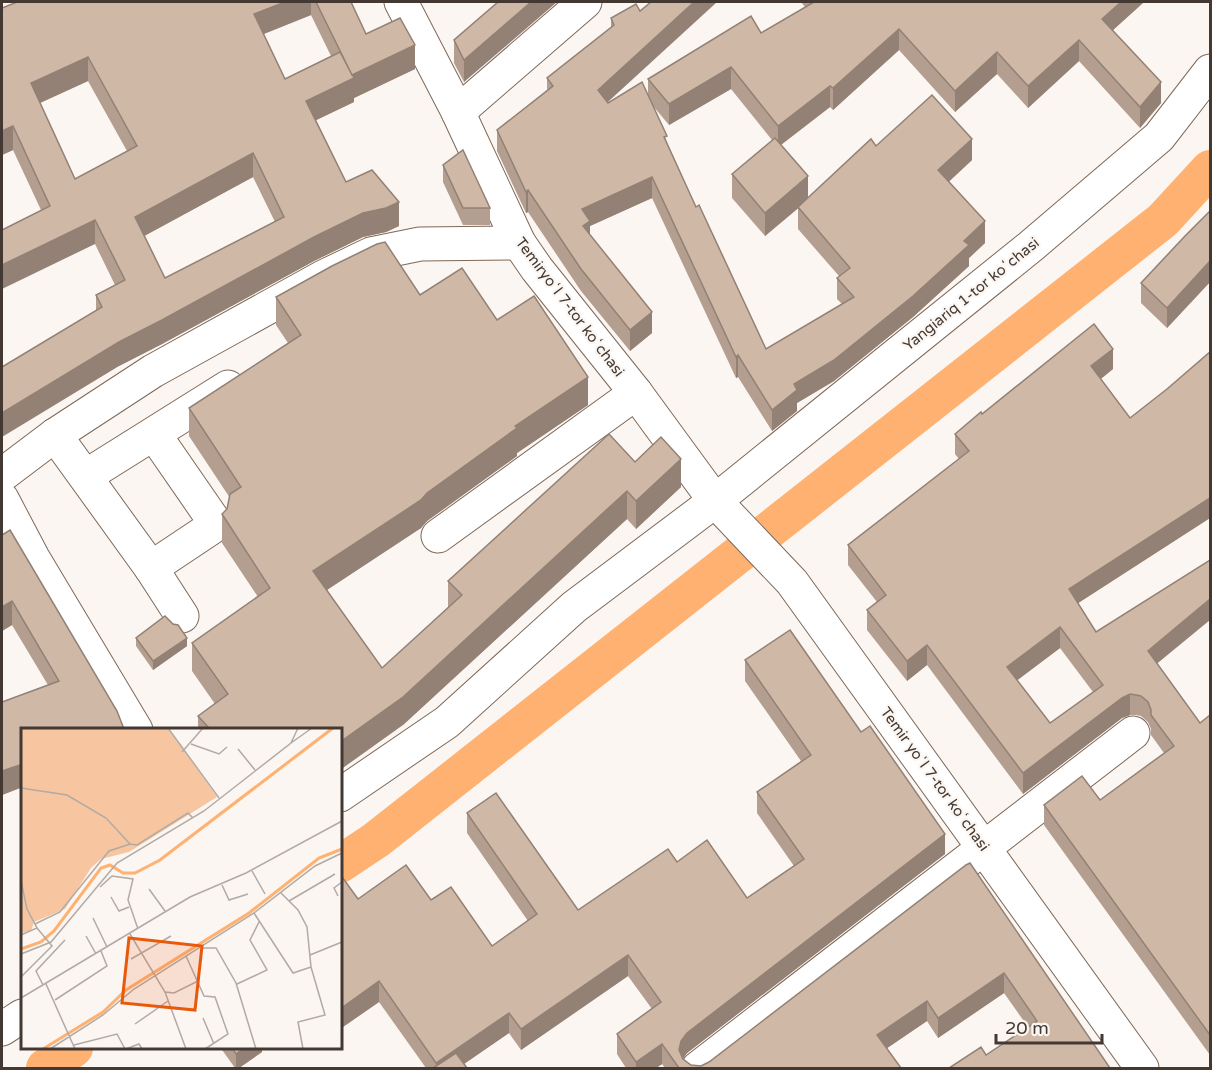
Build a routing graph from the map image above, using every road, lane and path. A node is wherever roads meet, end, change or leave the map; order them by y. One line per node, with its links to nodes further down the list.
1 (401, 2): 4 (street, Temiryoʻl 7-tor koʻchasi)
2 (585, 2): 4 (street)
3 (1210, 71): 13 (street, Yangiariq 1-tor koʻchasi)
4 (458, 112): 5 (street, Temiryoʻl 7-tor koʻchasi)
5 (519, 243): 7 (street, Temiryoʻl 7-tor koʻchasi); 9 (street)
6 (242, 378): 8 (street)
7 (636, 393): 13 (street, Temiryoʻl 7-tor koʻchasi); 14 (street)
8 (154, 434): 11 (street); 15 (street)
9 (55, 435): 10 (street); 11 (street)
10 (2, 475)
11 (86, 476): 15 (street)
12 (2, 499): 17 (street)
13 (715, 501): 19 (street, Yangiariq 1-tor koʻchasi); 20 (street, Temir yoʻl 7-tor koʻchasi)
14 (438, 536)
15 (151, 568): 16 (street)
16 (182, 616)
17 (135, 728)
18 (1133, 733): 20 (street)
19 (342, 794)
20 (984, 848): 23 (street); 24 (street, Temir yoʻl 7-tor koʻchasi)
21 (21, 1017): 22 (street)
22 (2, 1029)
23 (698, 1068)
24 (1142, 1068)

